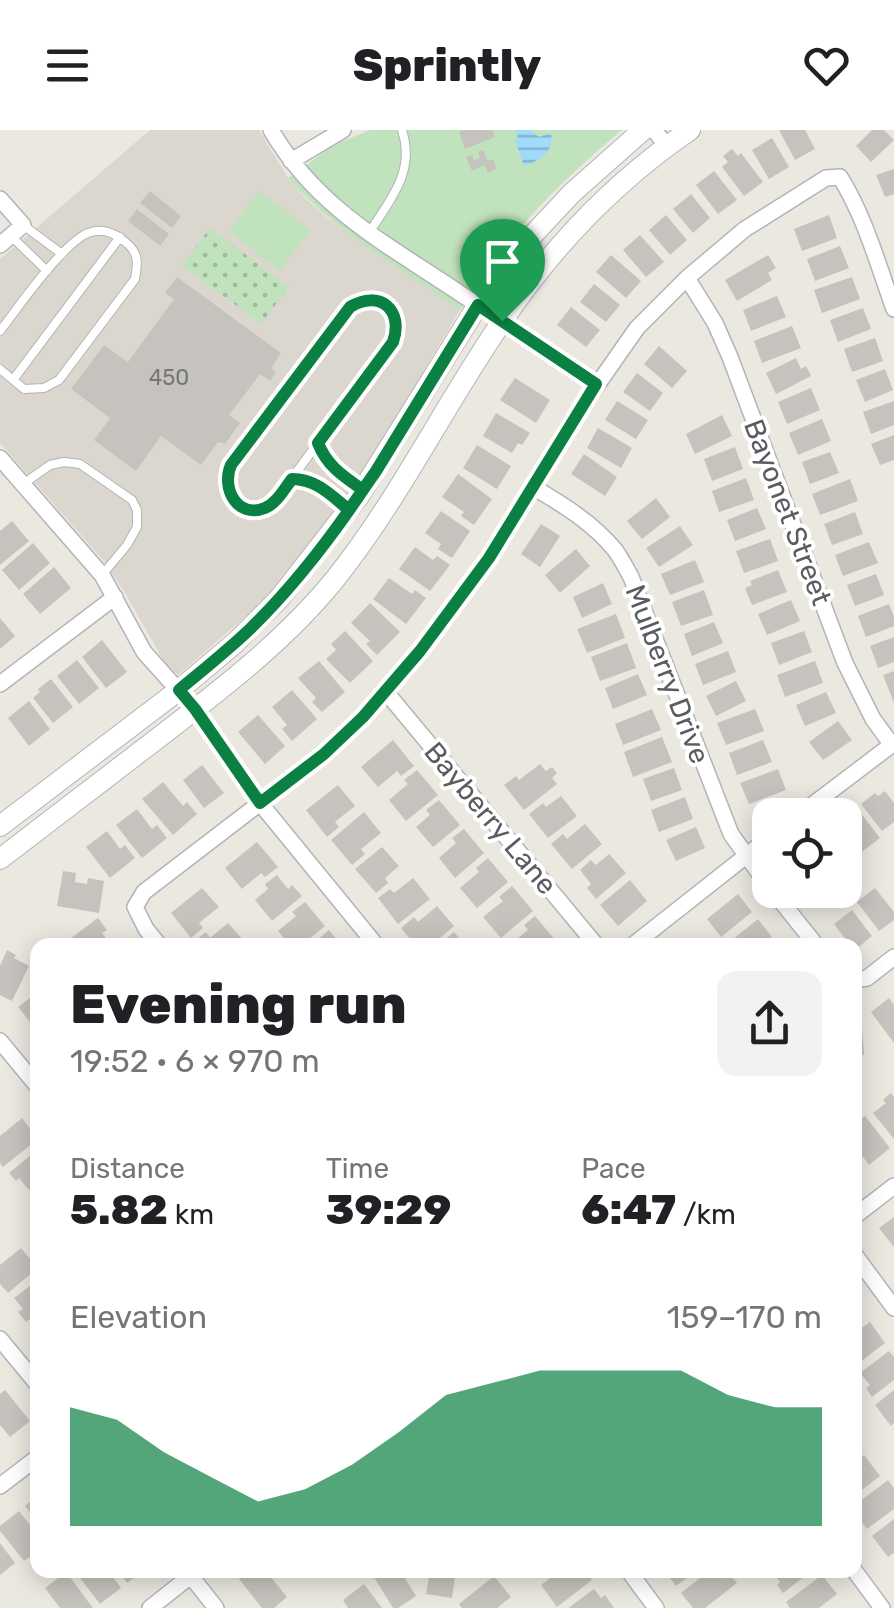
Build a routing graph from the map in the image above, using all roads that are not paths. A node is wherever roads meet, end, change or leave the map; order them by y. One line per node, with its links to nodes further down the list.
1 (272, 130): 7 (street)
2 (342, 130): 7 (street)
3 (402, 130): 9 (lane)
4 (643, 130): 15 (street)
5 (690, 130): 6 (street)
6 (660, 138): 17 (street)
7 (291, 161): 9 (street)
8 (0, 198): 10 (street)
9 (369, 234): 15 (street)
10 (11, 236): 12 (lane); 13 (lane)
11 (120, 237): 12 (lane); 20 (lane); 20 (lane)
12 (62, 254): 13 (lane)
13 (47, 272): 18 (lane)
14 (687, 278): 16 (street); 21 (street); 35 (street, Bayonet Street)
15 (478, 305): 17 (street); 27 (street)
16 (894, 309)
17 (502, 321): 21 (street); 34 (street)
18 (0, 331)
19 (0, 369): 20 (lane)
20 (13, 380)
21 (596, 384): 26 (street)
22 (318, 443): 24 (lane); 24 (lane); 27 (lane)
23 (0, 458): 25 (street)
24 (292, 479): 28 (lane)
25 (23, 484): 29 (street); 29 (lane)
26 (533, 487): 33 (street); 40 (street, Mulberry Drive)
27 (363, 490): 28 (street)
28 (349, 510): 32 (street)
29 (102, 575): 30 (street)
30 (115, 597): 31 (street); 32 (street)
31 (0, 684)
32 (179, 690): 34 (street); 38 (street)
33 (386, 692): 37 (street); 46 (street, Bayberry Lane)
34 (195, 709): 37 (street); 41 (street)
35 (893, 744): 36 (street)
36 (822, 798)
37 (260, 803): 44 (street); 45 (street)
38 (0, 826)
39 (752, 850): 40 (street)
40 (744, 856): 42 (street, Mulberry Drive); 47 (street)
41 (0, 860)
42 (752, 866)
43 (786, 908): 48 (street, Mulberry Drive)
44 (153, 938)
45 (370, 938)
46 (590, 938)
47 (642, 938)
48 (810, 938)
49 (894, 957): 50 (street)
50 (862, 979)
51 (0, 1041): 52 (street)
52 (30, 1077)
53 (894, 1186): 54 (street)
54 (862, 1211)
55 (862, 1265): 56 (street)
56 (894, 1308)
57 (0, 1339): 58 (street)
58 (30, 1375)
59 (30, 1463): 60 (street)
60 (0, 1486)
61 (185, 1578): 65 (street)
62 (196, 1578): 66 (street)
63 (634, 1578): 67 (street)
64 (860, 1578): 68 (street)
65 (150, 1608)
66 (216, 1608)
67 (656, 1608)
68 (882, 1608)

